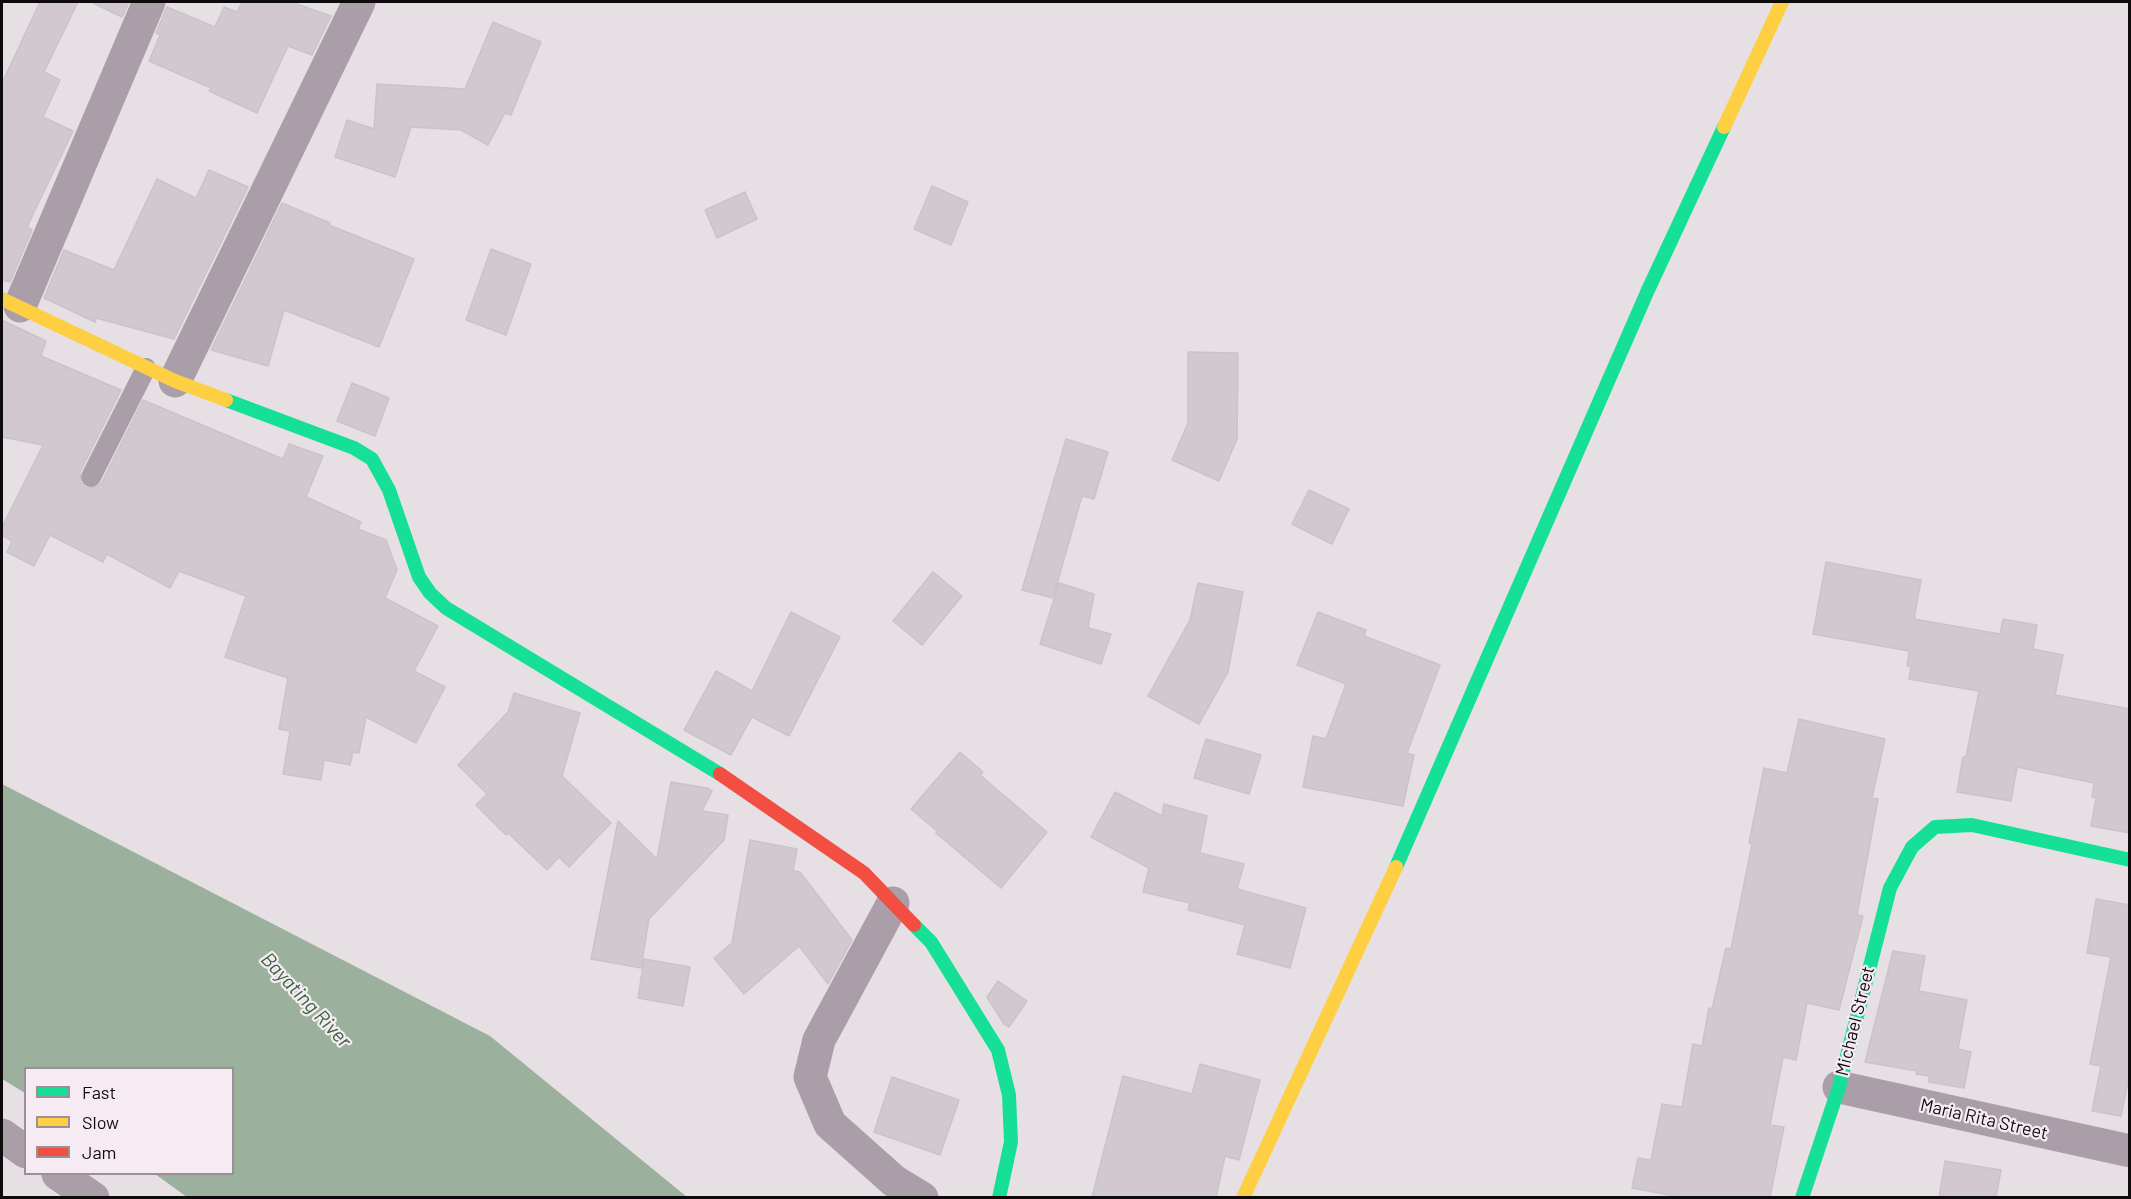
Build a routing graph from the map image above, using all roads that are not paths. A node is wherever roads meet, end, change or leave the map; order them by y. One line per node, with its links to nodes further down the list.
1 (149, 2): 4 (street)
2 (359, 2): 5 (street)
3 (1782, 2): 17 (street)
4 (11, 303): 5 (street)
5 (161, 374): 6 (lane); 8 (street)
6 (92, 477)
7 (2130, 860): 9 (street, Michael Street)
8 (893, 903): 15 (street); 16 (street)
9 (1839, 1087): 12 (street, Maria Rita Street); 18 (street, Michael Street)
10 (2, 1135): 11 (street)
11 (24, 1151)
12 (2130, 1151)
13 (61, 1175): 14 (street)
14 (93, 1197)
15 (922, 1197)
16 (999, 1197)
17 (1243, 1197)
18 (1802, 1197)

